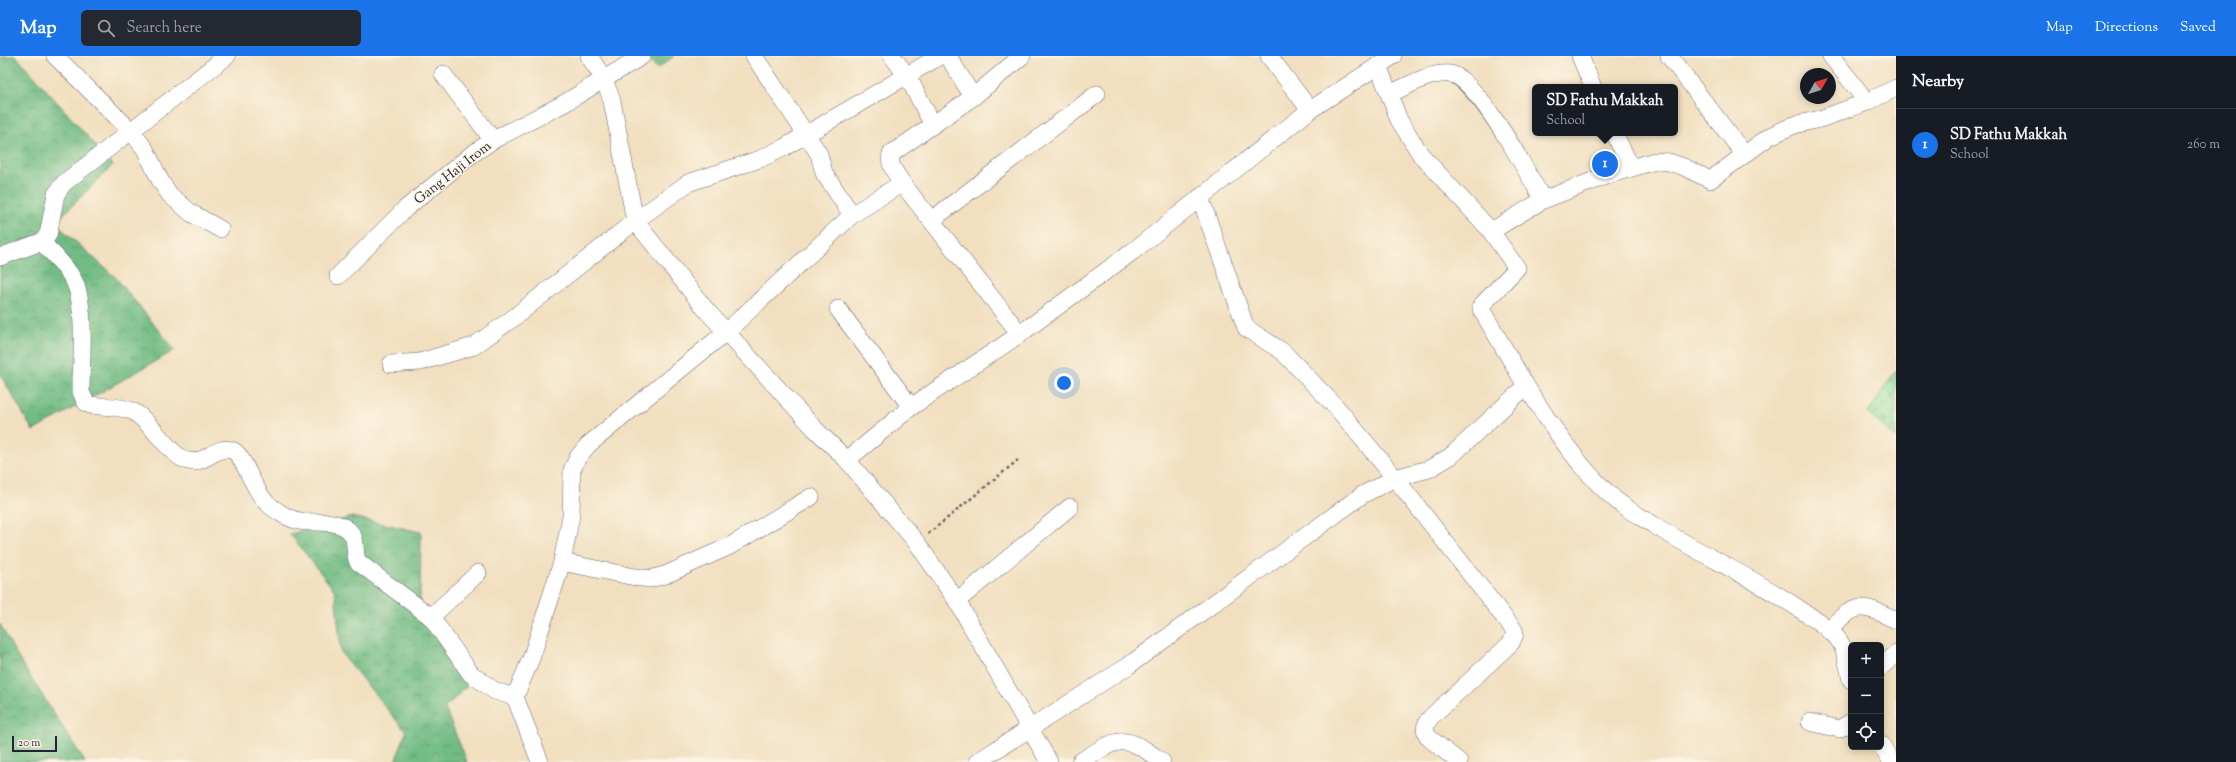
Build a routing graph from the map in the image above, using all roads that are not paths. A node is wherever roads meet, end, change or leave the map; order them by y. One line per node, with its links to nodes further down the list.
1 (55, 56): 27 (street)
2 (227, 56): 27 (street)
3 (589, 56): 18 (street)
4 (642, 56): 18 (street, Gang Haji Irom)
5 (754, 56): 28 (street)
6 (892, 56): 17 (street)
7 (940, 56): 17 (street)
8 (948, 56): 23 (street)
9 (1022, 56): 23 (street)
10 (1269, 56): 25 (street)
11 (1393, 56): 15 (street)
12 (1580, 56): 19 (street)
13 (1669, 56): 31 (street)
14 (1831, 56): 24 (street)
15 (1378, 65): 22 (street); 25 (street)
16 (444, 74): 30 (street)
17 (908, 77): 26 (street); 28 (street)
18 (604, 79): 30 (street, Gang Haji Irom); 38 (street)
19 (1592, 84)
20 (1896, 88): 24 (street)
21 (1097, 94): 37 (street)
22 (1389, 94): 35 (street); 40 (street)
23 (973, 97): 26 (street)
24 (1868, 102): 31 (street)
25 (1310, 110): 34 (street)
26 (933, 125): 33 (street)
27 (131, 131): 39 (street); 41 (street)
28 (806, 133): 36 (street); 38 (street)
29 (1616, 136): 32 (street)
30 (493, 140): 43 (street, Gang Haji Irom)
31 (1744, 154): 32 (street)
32 (1631, 167): 35 (street)
33 (902, 182): 36 (street); 37 (street)
34 (1200, 197): 46 (street); 51 (street)
35 (1544, 200): 40 (street)
36 (852, 215): 45 (street)
37 (932, 219): 46 (street)
38 (635, 221): 45 (street); 47 (street)
39 (220, 229)
40 (1492, 232): 48 (street)
41 (41, 242): 42 (street); 57 (street)
42 (0, 257)
43 (338, 276)
44 (838, 309): 49 (street)
45 (726, 332): 50 (street); 54 (street)
46 (1020, 334): 49 (street)
47 (391, 364)
48 (1526, 386): 51 (street); 59 (street)
49 (911, 407): 50 (street)
50 (847, 460): 56 (street)
51 (1395, 478): 66 (street); 73 (street)
52 (811, 497): 54 (street)
53 (1070, 507): 56 (street)
54 (562, 562): 63 (street)
55 (478, 573): 57 (street)
56 (958, 601): 66 (street)
57 (431, 617): 63 (street)
58 (1896, 620): 59 (street)
59 (1828, 630): 62 (street)
60 (1896, 654): 61 (street)
61 (1884, 664)
62 (1851, 678)
63 (515, 698): 68 (street)
64 (1810, 722): 65 (street)
65 (1848, 724)
66 (1029, 729): 69 (street); 70 (street)
67 (1884, 749): 74 (street)
68 (540, 762)
69 (977, 762)
70 (1049, 762)
71 (1080, 762): 72 (street)
72 (1162, 762)
73 (1459, 762)
74 (1891, 762)

